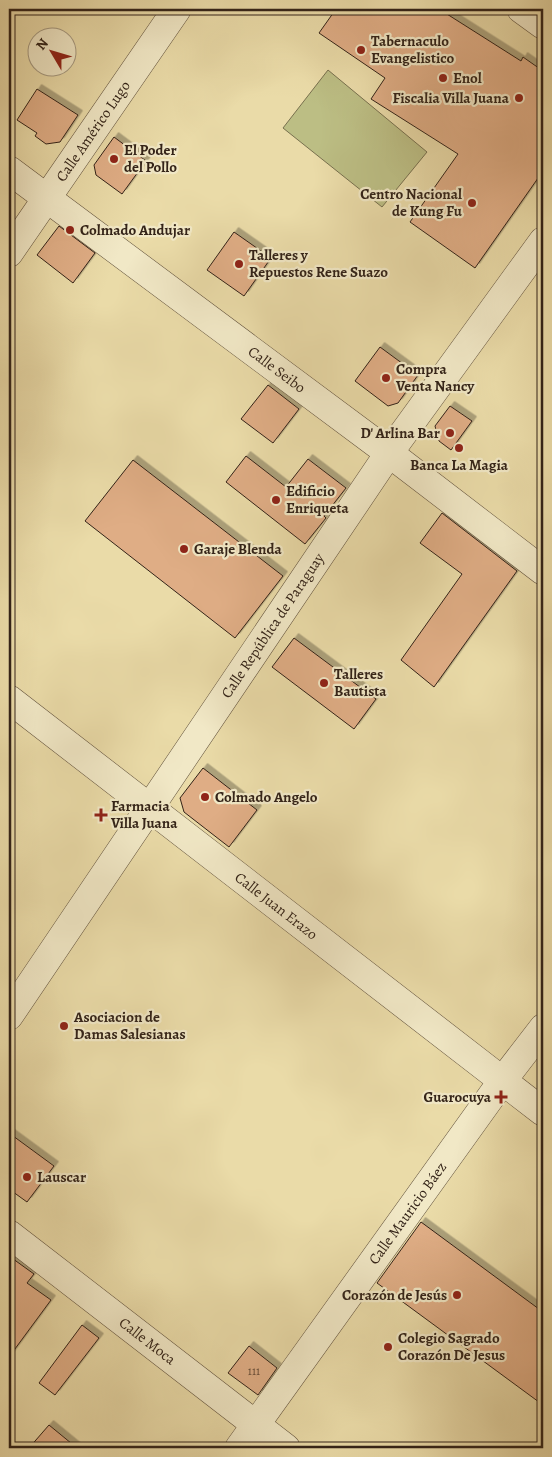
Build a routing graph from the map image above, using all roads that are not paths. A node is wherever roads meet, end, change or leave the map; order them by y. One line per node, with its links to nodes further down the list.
1 (177, 9): 5 (street, Calle Américo Lugo)
2 (521, 9): 3 (street)
3 (543, 25)
4 (9, 170): 5 (street, Calle Seibo)
5 (47, 197): 7 (street, Calle Américo Lugo); 8 (street, Calle Seibo)
6 (543, 241): 8 (street, Calle República de Paraguay)
7 (9, 253)
8 (389, 453): 9 (street, Calle Seibo); 11 (street, Calle República de Paraguay)
9 (543, 571)
10 (9, 699): 11 (street, Calle Juan Erazo)
11 (150, 807): 12 (street, Calle República de Paraguay); 14 (street, Calle Juan Erazo)
12 (9, 1016)
13 (543, 1028): 14 (street, Calle Mauricio Báez)
14 (503, 1080): 15 (street, Calle Juan Erazo); 17 (street, Calle Mauricio Báez)
15 (543, 1112)
16 (9, 1234): 17 (street, Calle Moca)
17 (255, 1424): 18 (street, Calle Mauricio Báez); 19 (street, Calle Moca)
18 (239, 1448)
19 (286, 1448)

